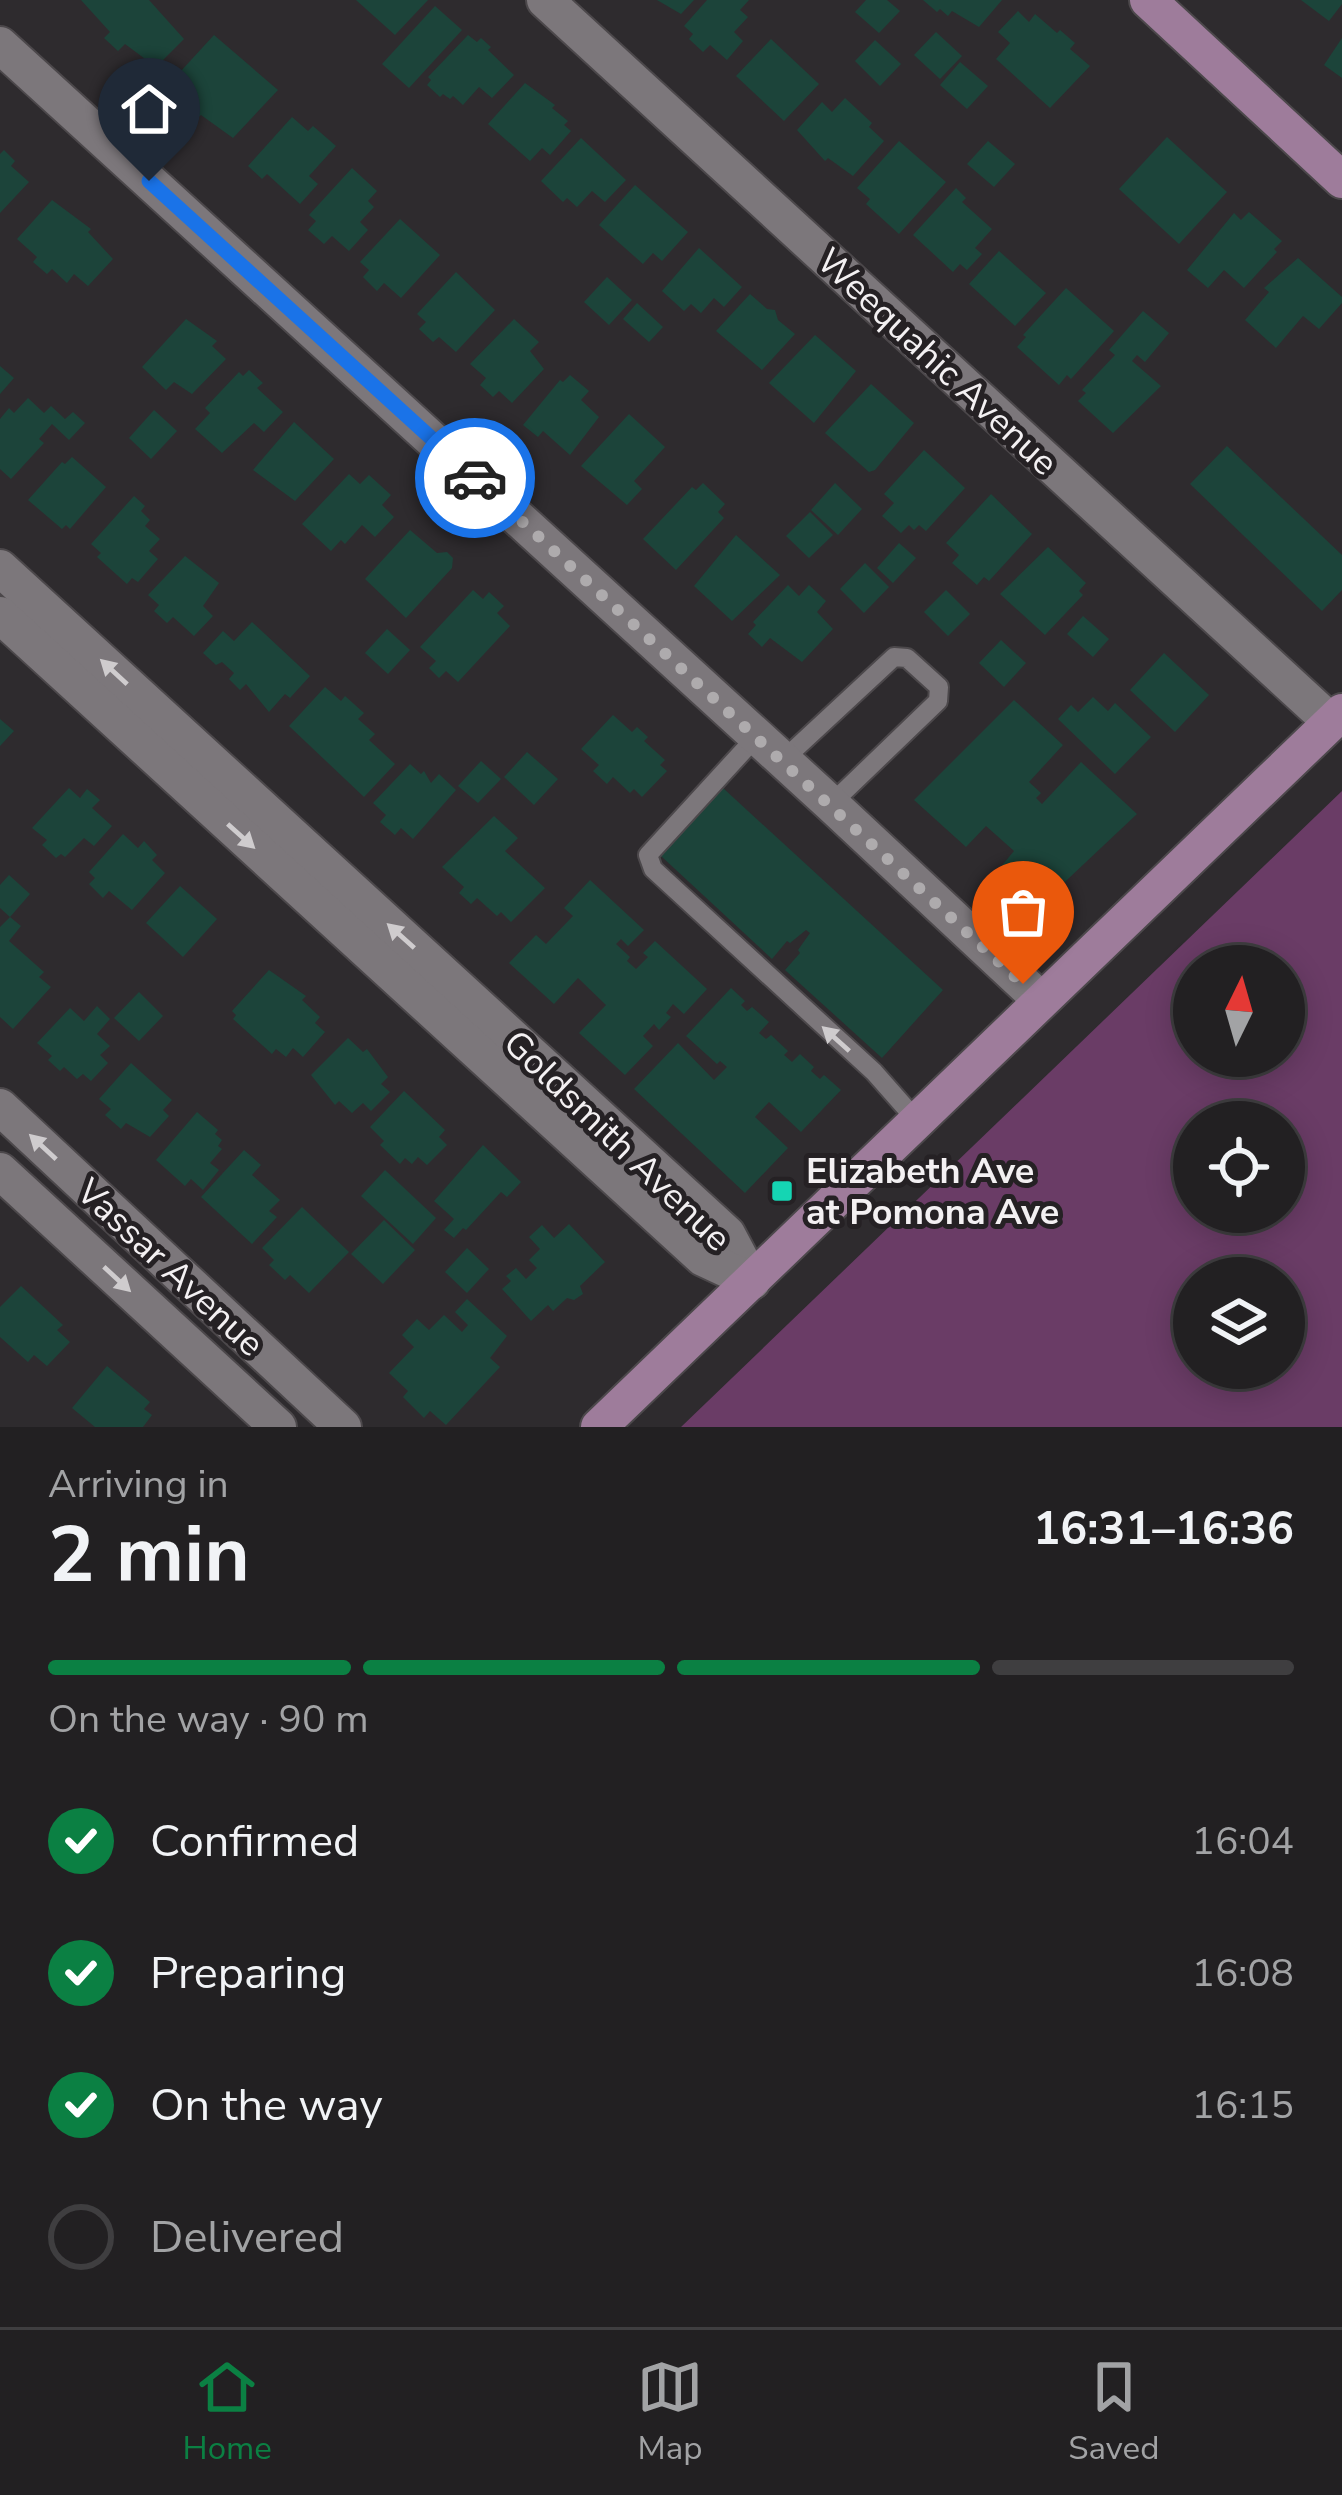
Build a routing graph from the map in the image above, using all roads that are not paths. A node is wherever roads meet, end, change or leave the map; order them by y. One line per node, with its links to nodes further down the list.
1 (545, 0): 7 (street, Weequahic Avenue)
2 (1148, 0): 4 (main road)
3 (0, 45): 8 (street)
4 (1342, 179)
5 (0, 568): 9 (street, Goldsmith Avenue, one-way to 5)
6 (0, 615): 9 (street, Goldsmith Avenue)
7 (1336, 717): 11 (main road)
8 (770, 748): 10 (street); 10 (lane); 13 (lane, one-way to 8)
9 (209, 784): 15 (street, Goldsmith Avenue)
10 (832, 804): 11 (street)
11 (1041, 1000): 13 (main road)
12 (0, 1106): 17 (street, Vassar Avenue, one-way to 12)
13 (918, 1122): 15 (main road)
14 (0, 1171): 16 (street, Vassar Avenue, one-way to 16)
15 (752, 1281): 18 (main road)
16 (278, 1427)
17 (343, 1427)
18 (599, 1427)

